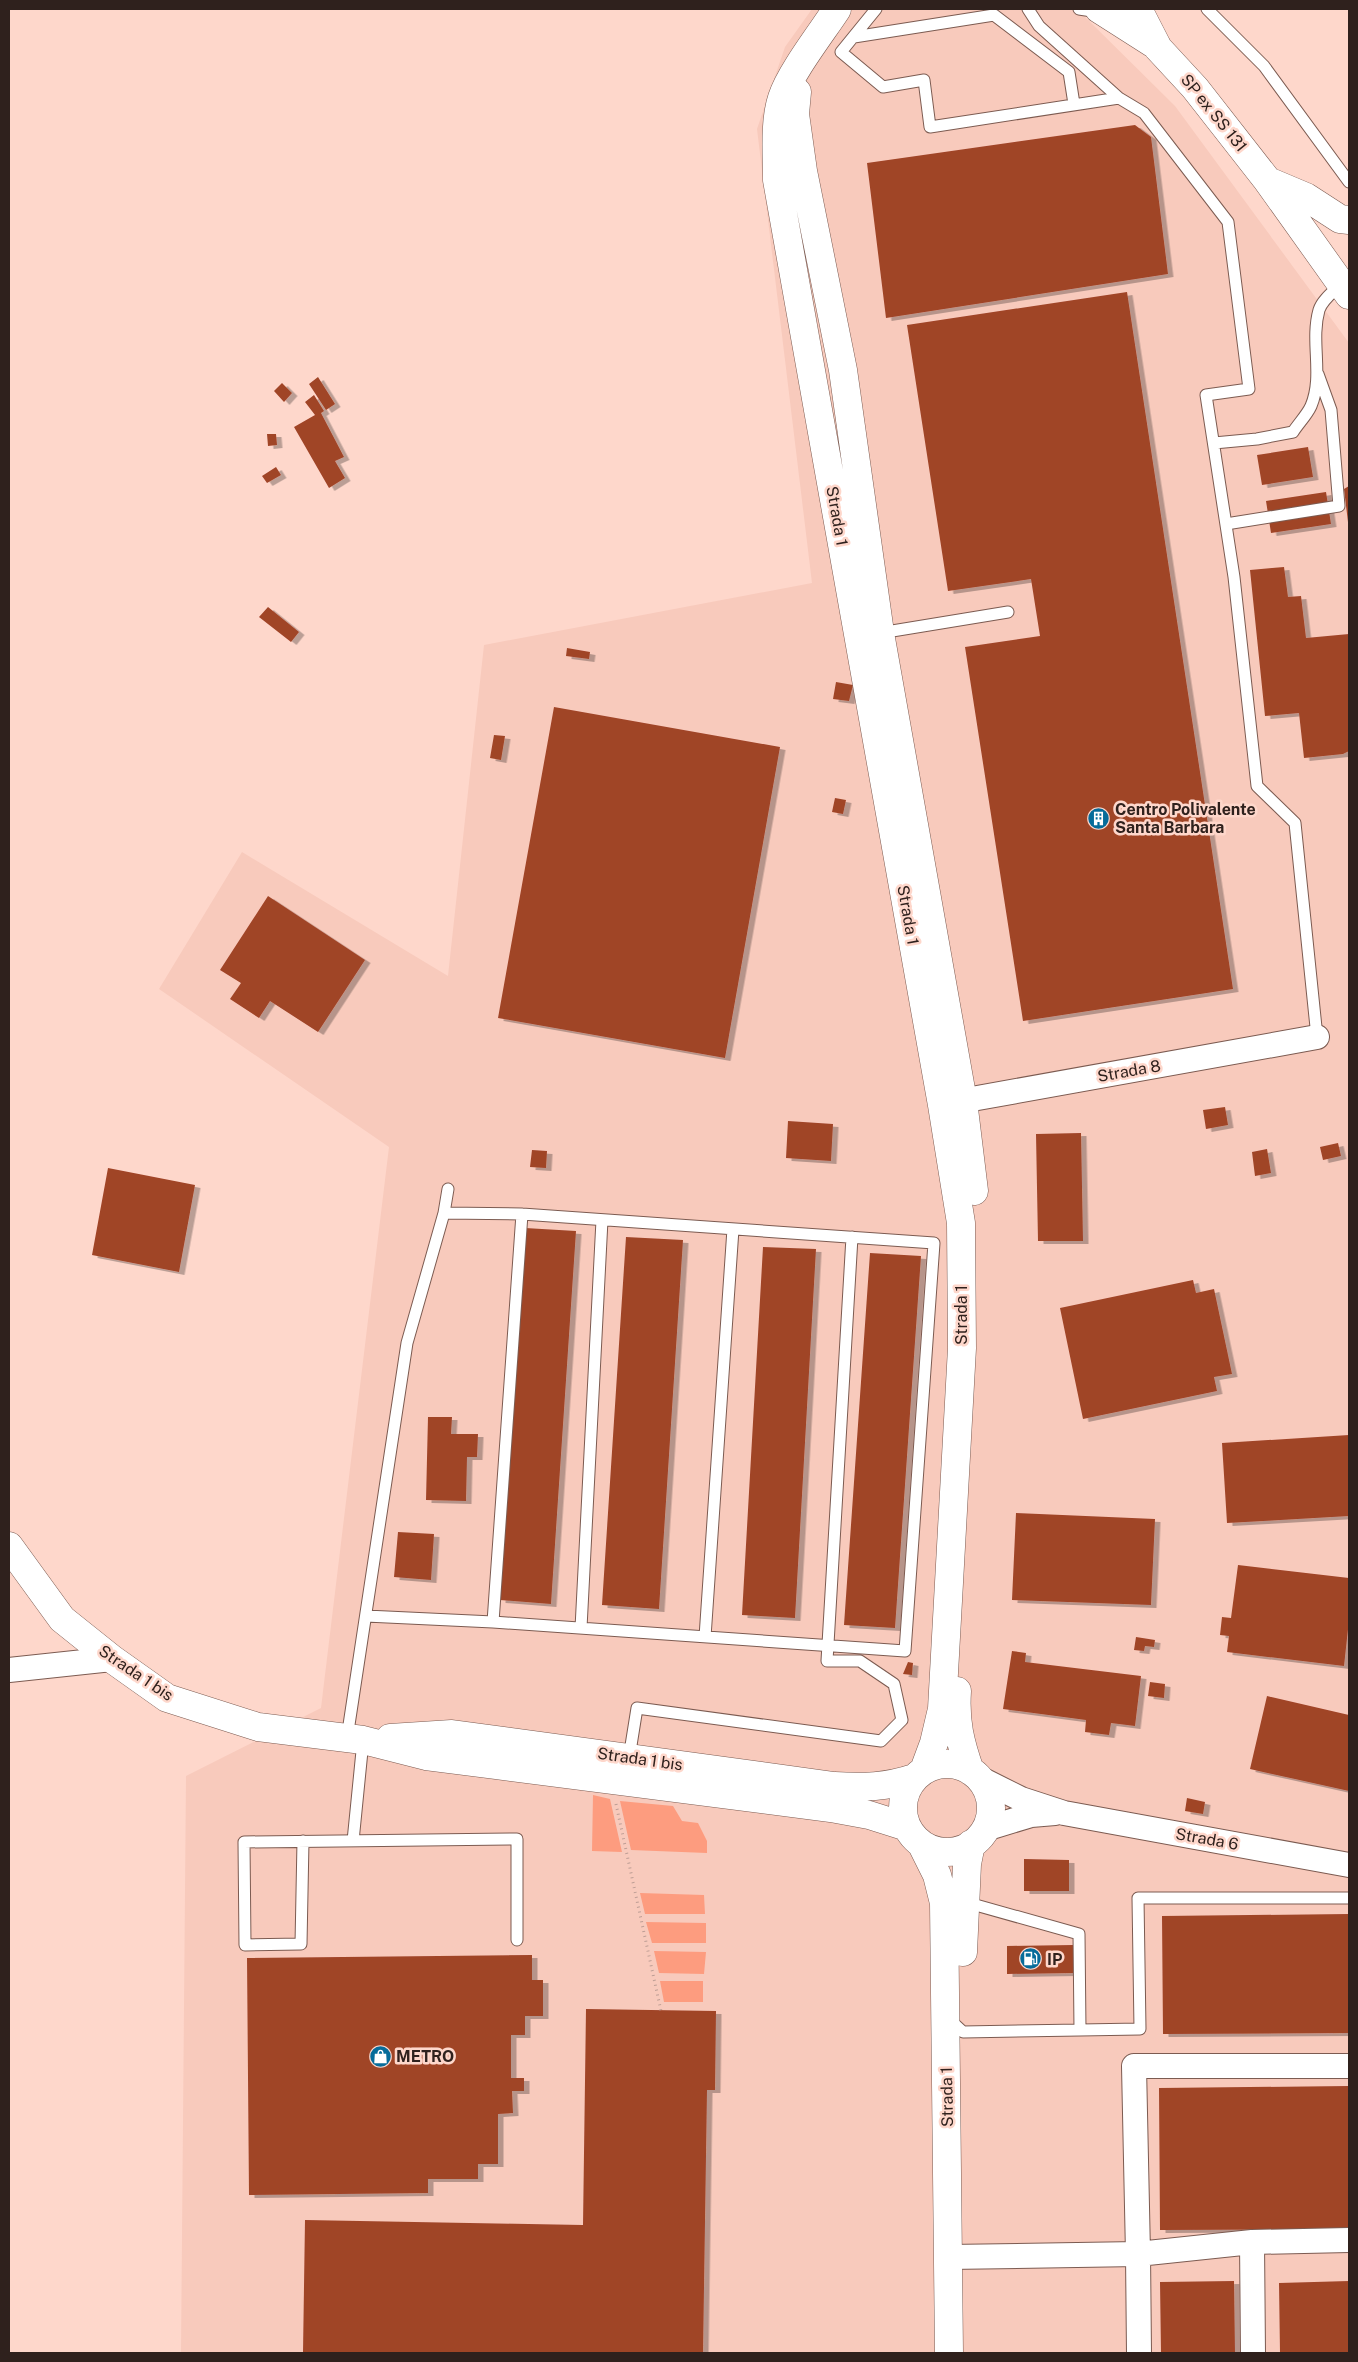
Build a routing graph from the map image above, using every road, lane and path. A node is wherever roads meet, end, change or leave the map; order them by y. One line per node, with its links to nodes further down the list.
1 (837, 9): 10 (street, Strada 1)
2 (876, 9): 8 (lane)
3 (1028, 9): 11 (lane)
4 (1079, 9): 7 (lane)
5 (1138, 9): 9 (street, SP ex SS 131)
6 (1207, 9): 14 (lane)
7 (1103, 11): 9 (street, SP ex SS 131)
8 (854, 37): 12 (lane); 12 (lane)
9 (1158, 48): 13 (street, SP ex SS 131)
10 (798, 68): 21 (street, Strada 1); 23 (street, Strada 1)
11 (1119, 98): 12 (lane); 18 (lane)
12 (1074, 104)
13 (1267, 180): 15 (street); 16 (street, SP ex SS 131)
14 (1349, 182)
15 (1349, 220)
16 (1347, 285): 17 (lane)
17 (1318, 374): 18 (lane); 19 (lane)
18 (1214, 443): 19 (lane)
19 (1226, 524): 22 (lane)
20 (1008, 612): 21 (lane)
21 (880, 634): 23 (street, Strada 1)
22 (1317, 1037): 23 (street, Strada 8)
23 (952, 1103): 40 (street, Strada 1); 41 (street, Strada 1)
24 (448, 1189): 25 (lane)
25 (444, 1212): 26 (lane); 31 (lane)
26 (522, 1214): 27 (lane); 32 (lane)
27 (602, 1220): 28 (lane); 33 (lane)
28 (733, 1229): 29 (lane); 34 (lane)
29 (852, 1238): 35 (lane); 35 (lane)
30 (9, 1546): 36 (street, Strada 1 bis)
31 (366, 1616): 32 (lane); 38 (lane)
32 (492, 1622): 33 (lane)
33 (581, 1628): 34 (lane)
34 (705, 1637): 35 (lane)
35 (828, 1646): 39 (lane)
36 (112, 1659): 37 (street); 38 (street, Strada 1 bis)
37 (9, 1670)
38 (355, 1739): 39 (street, Strada 1 bis); 45 (lane)
39 (622, 1773): 40 (street, Strada 1 bis); 43 (street, Strada 1 bis); 51 (path)
40 (919, 1774): 41 (street); 43 (street)
41 (975, 1775): 42 (street, Strada 6); 44 (street)
42 (1064, 1813): 44 (street, Strada 6); 47 (street, Strada 6)
43 (915, 1836): 44 (street); 52 (street, Strada 1)
44 (978, 1837): 49 (street, Strada 1)
45 (353, 1841): 46 (lane); 50 (lane)
46 (303, 1842): 46 (lane)
47 (1349, 1865)
48 (1349, 1898): 53 (lane)
49 (964, 1902): 52 (street, Strada 1); 53 (lane)
50 (517, 1940)
51 (661, 2010)
52 (954, 2024): 53 (lane); 58 (street, Strada 1)
53 (1080, 2030)
54 (1349, 2066): 57 (street)
55 (1349, 2240): 56 (street)
56 (1252, 2242): 57 (street); 62 (street)
57 (1138, 2254): 58 (street); 61 (street)
58 (956, 2257): 59 (street, Strada 1); 60 (street, Strada 1)
59 (949, 2353)
60 (965, 2353)
61 (1139, 2353)
62 (1253, 2353)

